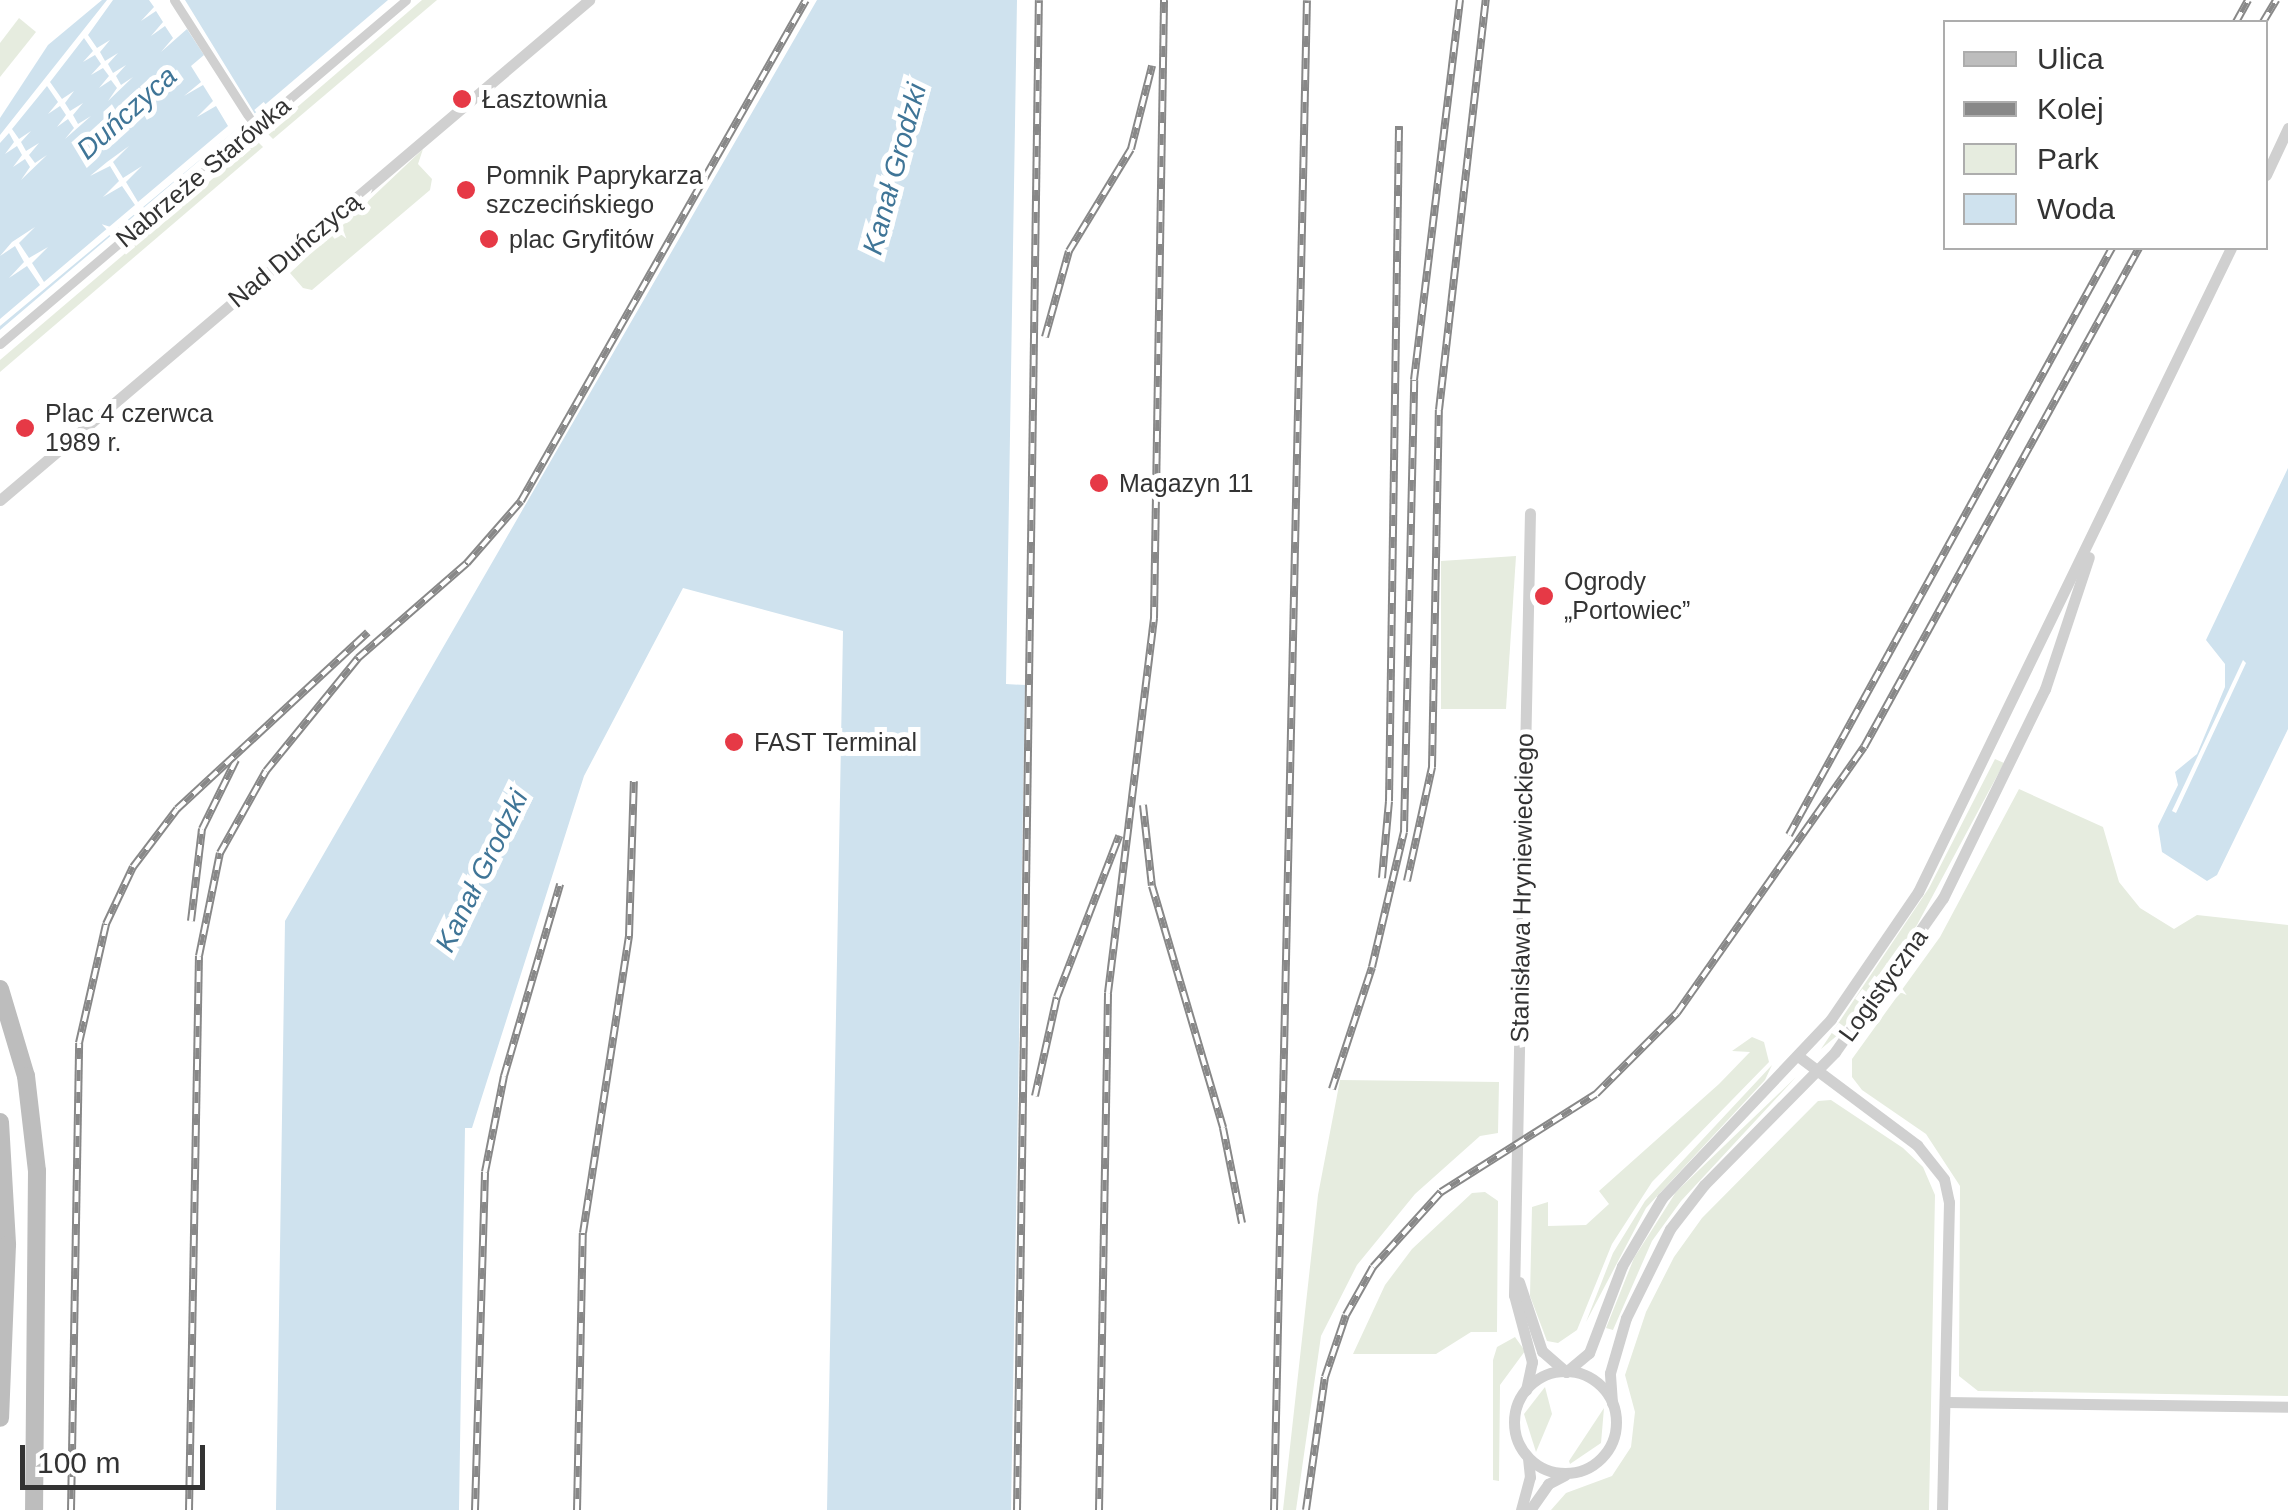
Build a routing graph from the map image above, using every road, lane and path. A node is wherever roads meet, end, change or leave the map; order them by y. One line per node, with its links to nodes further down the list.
1 (174, 0): 6 (street)
2 (406, 0): 5 (street, Nabrzeże Starówka)
3 (589, 0): 11 (street, Nad Duńczycą)
4 (352, 30): 5 (street)
5 (360, 39): 6 (street, Nabrzeże Starówka)
6 (256, 128): 10 (street, Nabrzeże Starówka)
7 (2288, 128): 8 (street)
8 (2268, 171)
9 (2230, 250): 13 (street, Logistyczna)
10 (0, 344)
11 (0, 500)
12 (1530, 512): 18 (street, Stanisława Hryniewieckiego)
13 (2099, 524): 15 (street, Logistyczna); 16 (street, Logistyczna)
14 (0, 989): 27 (main road)
15 (1798, 1056): 16 (street); 19 (street, Logistyczna)
16 (1818, 1071): 21 (street); 22 (street, Logistyczna)
17 (0, 1122): 24 (main road)
18 (1516, 1264): 19 (street, Stanisława Hryniewieckiego); 20 (street, Stanisława Hryniewieckiego)
19 (1566, 1372): 20 (street); 22 (street)
20 (1526, 1390): 25 (street)
21 (1946, 1402): 23 (street); 30 (street)
22 (1612, 1403): 26 (street)
23 (2288, 1406)
24 (0, 1418)
25 (1526, 1454): 26 (street); 28 (street)
26 (1570, 1473): 29 (street)
27 (34, 1510)
28 (1520, 1510)
29 (1530, 1510)
30 (1942, 1510)

